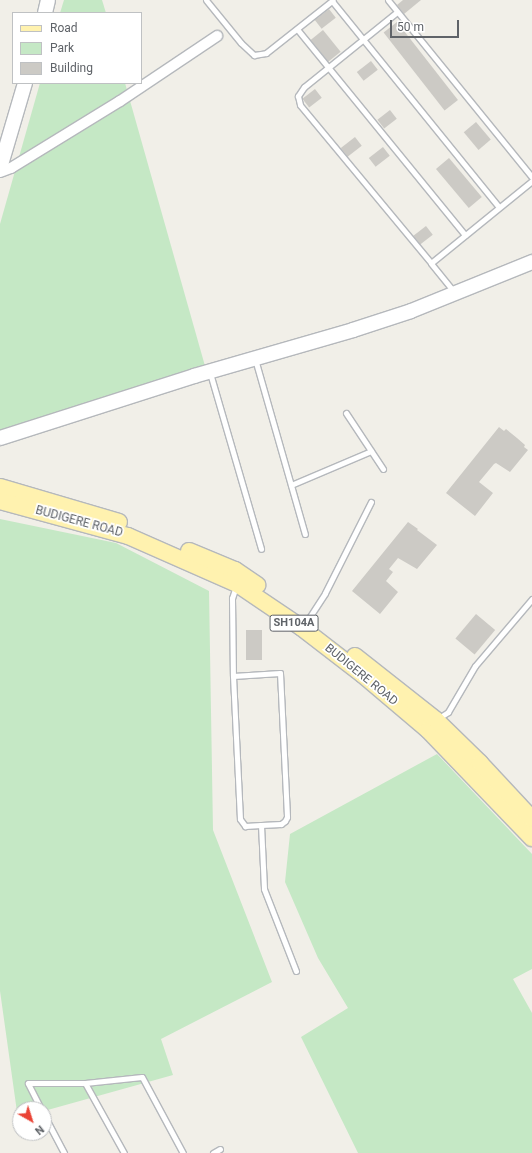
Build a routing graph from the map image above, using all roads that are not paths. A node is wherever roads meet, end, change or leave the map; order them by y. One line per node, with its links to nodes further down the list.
1 (48, 0): 5 (street)
2 (206, 0): 7 (lane)
3 (388, 0): 6 (lane)
4 (332, 1): 7 (lane); 9 (lane)
5 (45, 12)
6 (397, 12): 9 (lane); 14 (lane)
7 (297, 29): 10 (lane)
8 (217, 36): 13 (street)
9 (362, 40): 10 (lane); 16 (lane)
10 (328, 68): 17 (lane); 19 (lane)
11 (25, 84): 12 (street)
12 (0, 168)
13 (0, 172)
14 (532, 177)
15 (532, 181): 16 (lane)
16 (499, 207): 17 (lane)
17 (465, 235): 19 (lane)
18 (532, 262): 20 (street)
19 (431, 263): 20 (lane)
20 (456, 294): 21 (street)
21 (255, 358): 22 (street); 27 (lane)
22 (210, 372): 24 (street); 32 (lane)
23 (346, 413): 25 (lane)
24 (0, 438)
25 (371, 451): 26 (lane); 27 (lane)
26 (383, 469)
27 (291, 485): 31 (lane)
28 (0, 487): 35 (main road, BUDIGERE ROAD / SH104A)
29 (0, 500): 33 (main road, BUDIGERE ROAD / SH104A)
30 (371, 502): 35 (lane)
31 (305, 534)
32 (261, 549)
33 (237, 584): 36 (lane); 40 (main road, BUDIGERE ROAD / SH104A)
34 (532, 599): 37 (lane)
35 (307, 621): 37 (main road, BUDIGERE ROAD / SH104A)
36 (232, 676): 39 (lane); 39 (lane)
37 (436, 720): 38 (main road, BUDIGERE ROAD / SH104A)
38 (532, 819)
39 (262, 825): 41 (lane)
40 (532, 838)
41 (296, 971)
42 (85, 1083): 43 (lane); 47 (lane); 48 (lane)
43 (37, 1101)
44 (52, 1130): 46 (lane)
45 (220, 1149): 49 (lane)
46 (64, 1153)
47 (124, 1153)
48 (184, 1153)
49 (213, 1153)

